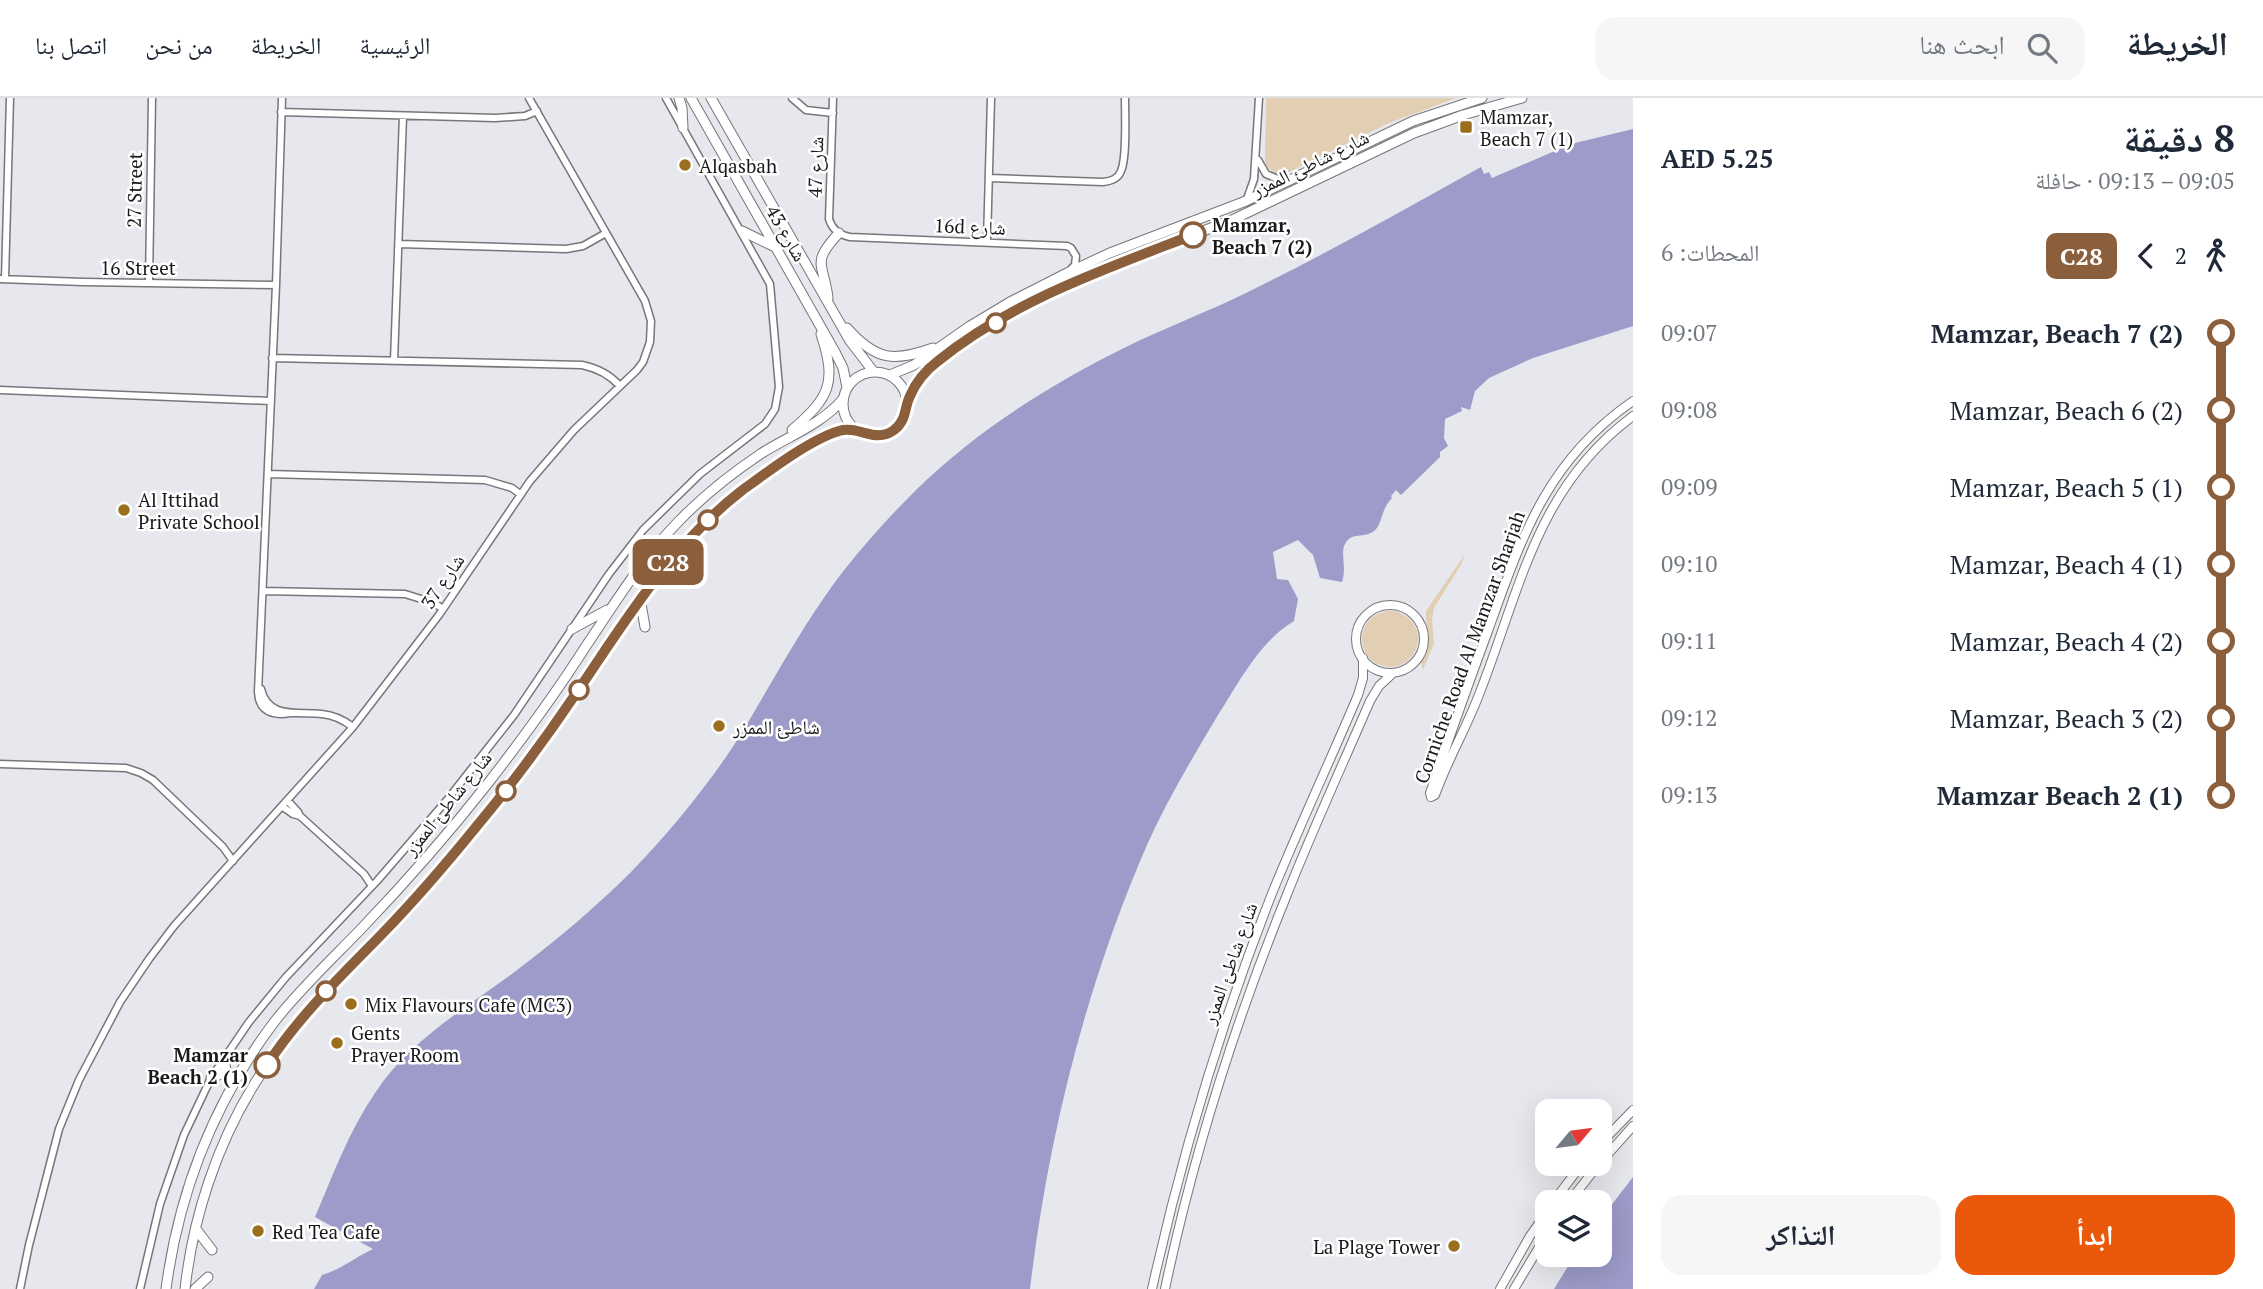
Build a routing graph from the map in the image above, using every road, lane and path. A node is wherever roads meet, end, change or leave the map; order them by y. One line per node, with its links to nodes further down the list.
1 (10, 98): 31 (street)
2 (152, 98): 32 (street, 27 Street)
3 (282, 98): 16 (street)
4 (666, 98): 19 (street)
5 (679, 98): 19 (main road)
6 (691, 98): 29 (main road, شارع 43)
7 (711, 98): 34 (main road, شارع 43)
8 (792, 98): 17 (street)
9 (833, 98): 17 (street, شارع 47)
10 (991, 98): 21 (street)
11 (1125, 98): 21 (street)
12 (1259, 98): 20 (street)
13 (1482, 98): 22 (main road, شارع شاطئ الممزر)
14 (1522, 98): 45 (main road, شارع شاطئ الممزر)
15 (533, 105): 18 (street); 25 (street, شارع 37)
16 (281, 112): 18 (street); 33 (street)
17 (833, 113): 26 (street, شارع 47)
18 (403, 116): 28 (street)
19 (683, 128): 24 (street)
20 (1257, 151): 22 (street); 23 (street)
21 (989, 178): 27 (street)
22 (1287, 182): 23 (main road, شارع شاطئ الممزر)
23 (1246, 201): 30 (main road, شارع شاطئ الممزر)
24 (742, 231): 29 (main road); 58 (street)
25 (606, 233): 28 (street); 42 (street, شارع 37)
26 (839, 233): 27 (street, 16d شارع); 34 (main road)
27 (986, 242): 30 (street, 16d شارع)
28 (399, 244): 38 (street)
29 (776, 248): 35 (main road, شارع 43)
30 (1069, 272): 36 (main road, شارع شاطئ الممزر)
31 (3, 279): 32 (street, 16 Street)
32 (149, 282): 33 (street, 16 Street)
33 (276, 285): 37 (street)
34 (830, 307): 36 (main road); 39 (main road, شارع 43)
35 (814, 315): 41 (main road, شارع 43); 50 (main road)
36 (942, 345): 40 (main road, شارع شاطئ الممزر)
37 (272, 358): 38 (street); 46 (street)
38 (394, 361): 42 (street)
39 (873, 371): 40 (main road); 41 (main road)
40 (890, 375): 45 (main road)
41 (847, 387): 44 (main road)
42 (617, 389): 52 (street, شارع 37)
43 (0, 390): 46 (street)
44 (842, 399): 49 (main road); 50 (main road, شارع شاطئ الممزر)
45 (907, 400): 49 (main road)
46 (271, 401): 51 (street)
47 (1633, 401): 61 (street, Corniche Road Al Mamzar Sharjah)
48 (1633, 416): 62 (street, Corniche Road Al Mamzar Sharjah)
49 (856, 430): 54 (main road, شارع شاطئ الممزر)
50 (777, 444): 55 (main road, شارع شاطئ الممزر)
51 (268, 474): 52 (street); 53 (street)
52 (519, 496): 56 (street, شارع 37)
53 (263, 591): 56 (street); 63 (street)
54 (640, 598): 57 (main road); 80 (main road, شارع شاطئ الممزر)
55 (608, 609): 58 (main road); 71 (main road, شارع شاطئ الممزر)
56 (441, 612): 63 (street, شارع 37)
57 (645, 627)
58 (572, 629): 67 (street)
59 (1363, 659): 60 (street); 60 (street); 90 (street, شارع شاطئ الممزر)
60 (1393, 673): 91 (street, شارع شاطئ الممزر)
61 (1466, 690): 62 (street); 62 (street, Corniche Road Al Mamzar Sharjah)
62 (1480, 694)
63 (351, 730): 65 (street, شارع 37)
64 (0, 764): 66 (street)
65 (286, 804): 66 (street, شارع 37); 67 (street)
66 (236, 858): 85 (street, شارع 37)
67 (374, 884): 68 (street)
68 (224, 1057): 69 (main road); 70 (street)
69 (226, 1072): 70 (main road); 71 (main road)
70 (211, 1078): 86 (street)
71 (233, 1084): 87 (main road, شارع شاطئ الممزر)
72 (1633, 1110): 74 (street)
73 (1633, 1126): 75 (street)
74 (1612, 1132)
75 (1612, 1149)
76 (1574, 1176): 78 (street)
77 (1589, 1176): 79 (street)
78 (1562, 1190)
79 (1578, 1190)
80 (196, 1229): 82 (main road); 88 (main road, شارع شاطئ الممزر)
81 (1535, 1229): 92 (street)
82 (212, 1250)
83 (1535, 1254): 93 (street)
84 (208, 1276): 89 (main road)
85 (20, 1289)
86 (141, 1289)
87 (166, 1289)
88 (185, 1289)
89 (194, 1289)
90 (1152, 1289)
91 (1165, 1289)
92 (1500, 1289)
93 (1514, 1289)

